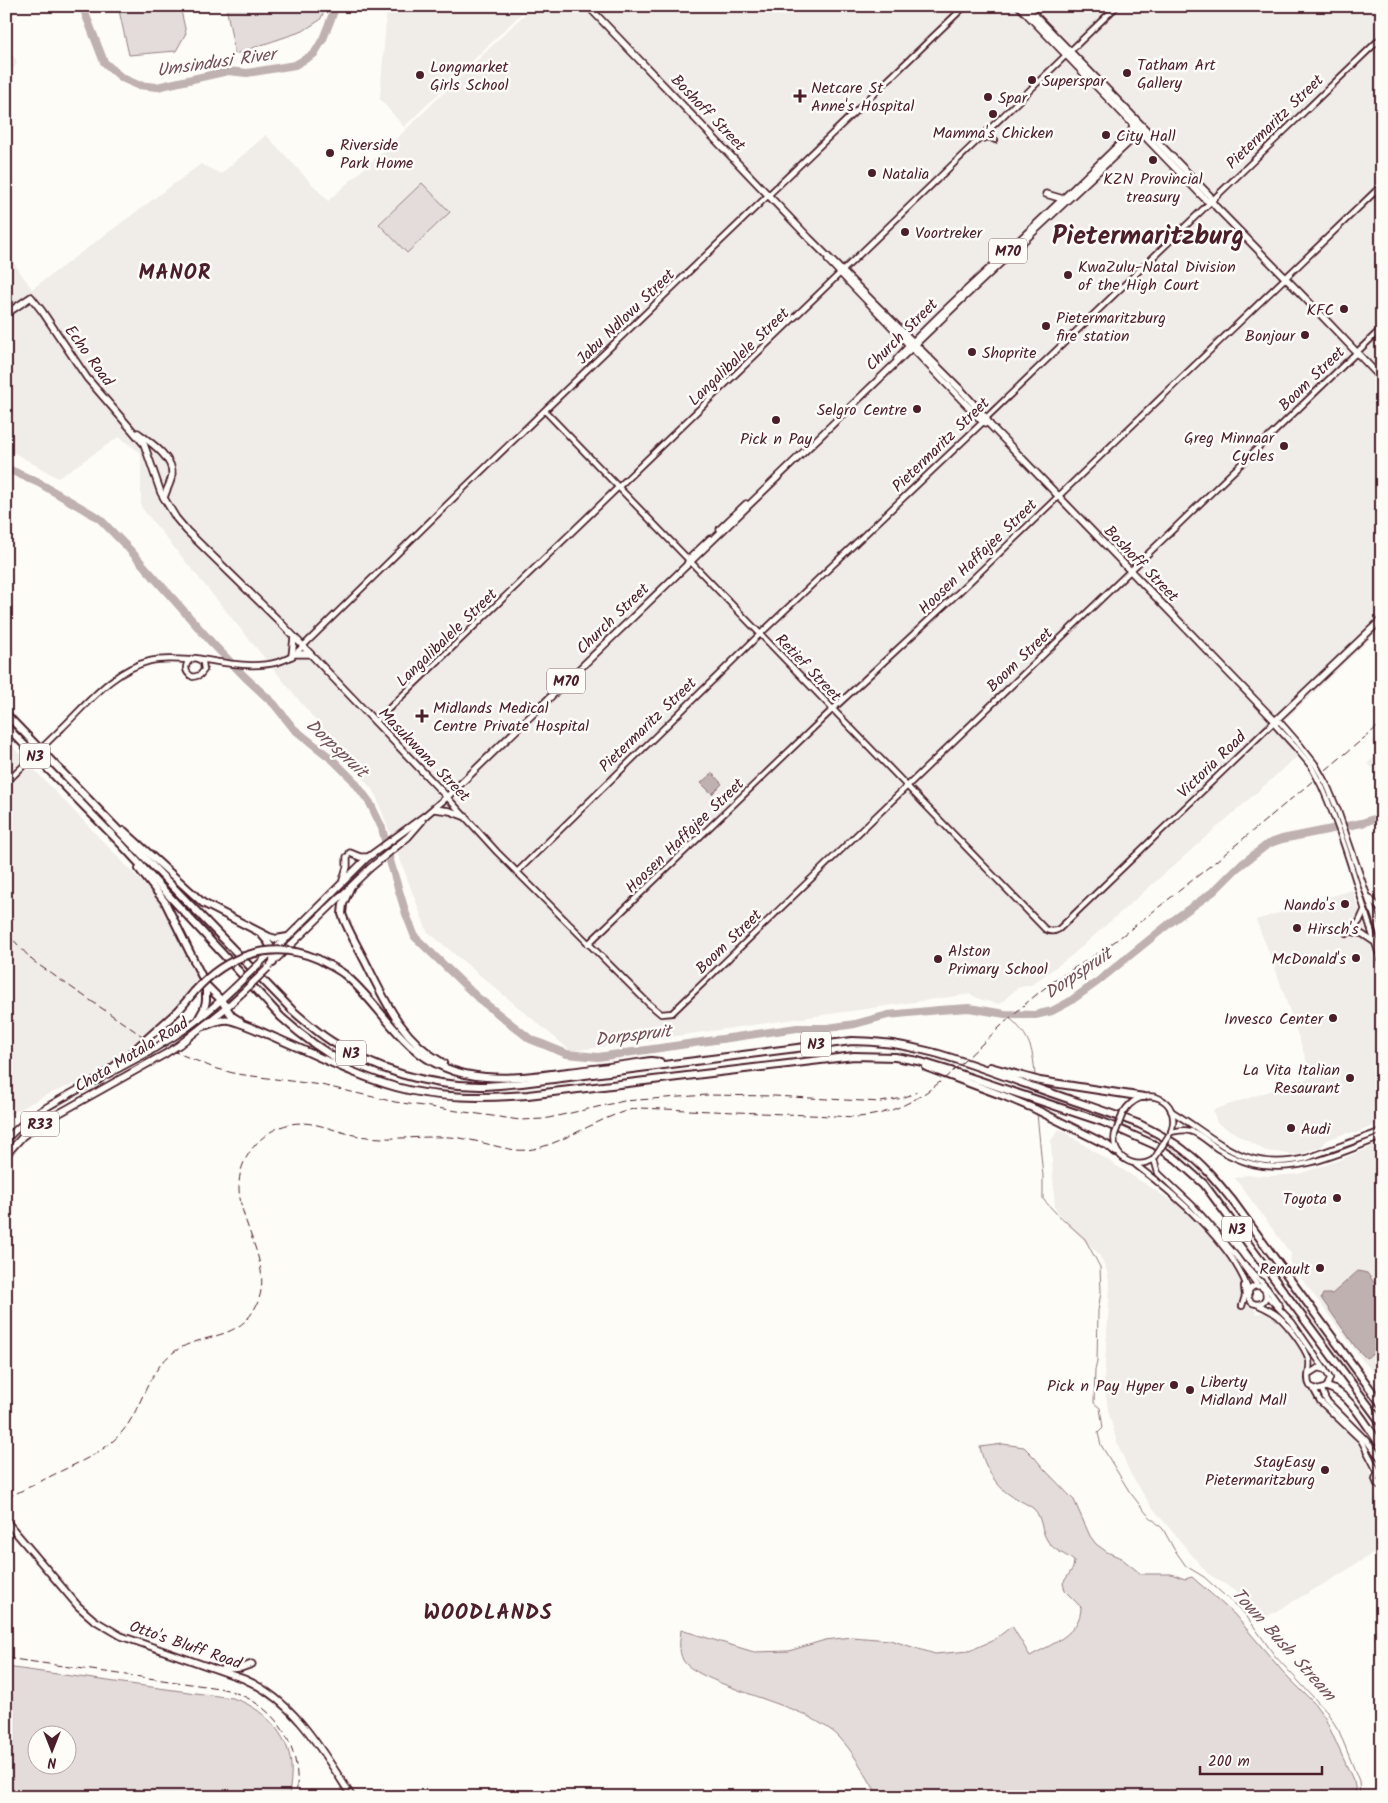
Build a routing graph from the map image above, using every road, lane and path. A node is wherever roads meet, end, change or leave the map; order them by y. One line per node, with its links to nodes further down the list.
1 (588, 6): 14 (main road, Boshoff Street)
2 (965, 6): 14 (street, Jabu Ndlovu Street)
3 (1019, 6): 7 (main road)
4 (1026, 6): 7 (main road)
5 (1117, 6): 7 (street, Langalibalele Street)
6 (1382, 37): 16 (street, Pietermaritz Street)
7 (1069, 54): 8 (main road); 10 (street, Langalibalele Street); 16 (main road)
8 (1133, 123): 9 (main road); 15 (main road, Church Street / M70)
9 (1141, 131): 16 (main road); 23 (main road, Church Street / M70)
10 (981, 139): 11 (street); 17 (street, Langalibalele Street)
11 (995, 140)
12 (1382, 185): 18 (street, Hoosen Haffajee Street)
13 (1046, 194): 15 (main road)
14 (770, 195): 17 (main road, Boshoff Street); 26 (street, Jabu Ndlovu Street)
15 (1063, 199): 23 (main road, Church Street / M70)
16 (1212, 202): 18 (main road); 27 (street, Pietermaritz Street)
17 (842, 272): 23 (main road, Boshoff Street); 29 (street, Langalibalele Street)
18 (1285, 278): 24 (main road); 30 (street, Hoosen Haffajee Street)
19 (21, 304): 20 (main road); 20 (main road, Echo Road); 21 (main road)
20 (42, 311): 28 (main road, Echo Road)
21 (6, 314)
22 (1382, 328): 24 (street, Boom Street)
23 (912, 345): 27 (main road, Boshoff Street); 32 (main road, Church Street / M70)
24 (1356, 352): 25 (main road); 33 (street, Boom Street)
25 (1382, 379)
26 (545, 411): 29 (street, Retief Street); 37 (street, Jabu Ndlovu Street)
27 (986, 422): 30 (main road, Boshoff Street); 35 (street, Pietermaritz Street)
28 (131, 427): 31 (main road, Echo Road); 31 (main road, Echo Road)
29 (618, 487): 32 (street, Retief Street); 48 (street, Langalibalele Street)
30 (1058, 496): 33 (main road, Boshoff Street); 46 (street, Hoosen Haffajee Street)
31 (164, 498): 36 (main road, Masukwana Street)
32 (689, 562): 35 (street, Retief Street); 53 (main road, Church Street / M70)
33 (1130, 571): 49 (main road, Boshoff Street); 52 (street, Boom Street)
34 (1382, 619): 49 (main road, Victoria Road)
35 (760, 634): 46 (street, Retief Street); 61 (street, Pietermaritz Street)
36 (294, 637): 37 (main road, Masukwana Street); 39 (main road)
37 (303, 646): 38 (main road, Masukwana Street); 39 (street, Jabu Ndlovu Street)
38 (310, 654): 39 (main road); 48 (main road, Masukwana Street)
39 (294, 655): 43 (street)
40 (198, 659): 42 (street); 43 (street); 45 (street)
41 (173, 660): 42 (street); 44 (street); 51 (street, bridge)
42 (189, 660): 44 (street)
43 (219, 661): 45 (street)
44 (186, 669): 45 (street)
45 (204, 670)
46 (833, 709): 52 (street, Retief Street); 75 (street, Hoosen Haffajee Street)
47 (6, 714): 57 (highway, N3)
48 (375, 722): 53 (main road, Masukwana Street)
49 (1277, 723): 58 (street, bridge); 69 (street, Victoria Road)
50 (6, 726): 59 (highway, N3)
51 (6, 782)
52 (907, 786): 69 (street, Retief Street); 83 (street, Boom Street)
53 (447, 797): 54 (main road, Church Street / M70); 56 (street, Masukwana Street)
54 (434, 809): 55 (main road, Church Street / M70); 56 (main road)
55 (426, 815): 60 (main road, Church Street / M70); 63 (main road, Church Street / M70)
56 (466, 817): 61 (street, Masukwana Street)
57 (113, 823): 68 (highway); 88 (highway, N3)
58 (1345, 839): 64 (street); 65 (street)
59 (122, 845): 80 (highway); 92 (highway, N3)
60 (368, 857): 62 (main road, Church Street / M70); 62 (main road)
61 (517, 872): 75 (street, Masukwana Street)
62 (343, 882): 72 (main road, Church Street / M70)
63 (350, 888): 76 (main road, Church Street / M70); 89 (highway)
64 (1366, 891): 66 (street); 73 (street)
65 (1364, 910): 71 (street); 74 (street)
66 (1382, 911)
67 (1382, 926): 73 (street)
68 (252, 929): 72 (highway); 77 (highway)
69 (1059, 929)
70 (1353, 932): 74 (street)
71 (1347, 934)
72 (288, 937): 77 (main road, Chota Motala Road / M70)
73 (1382, 938)
74 (1375, 943): 78 (street)
75 (588, 944): 83 (street, Masukwana Street)
76 (288, 950): 79 (main road, Chota Motala Road / M70)
77 (272, 951): 79 (highway); 81 (main road, Chota Motala Road / M70, bridge)
78 (1382, 964)
79 (270, 966): 82 (main road, Chota Motala Road / R33, bridge)
80 (206, 985): 81 (highway); 84 (highway)
81 (220, 1000): 82 (highway); 84 (main road, Chota Motala Road / R33)
82 (226, 1008): 85 (main road, Chota Motala Road / R33); 86 (highway)
83 (675, 1010)
84 (199, 1018): 90 (main road, Chota Motala Road / R33, bridge)
85 (204, 1026): 86 (highway); 100 (main road, Chota Motala Road / R33, bridge)
86 (259, 1031): 92 (highway)
87 (854, 1056): 92 (highway, N3); 99 (highway); 116 (highway, N3)
88 (676, 1063): 89 (highway); 91 (highway, N3)
89 (501, 1078): 90 (highway, bridge)
90 (98, 1080): 98 (main road, Chota Motala Road / R33)
91 (1036, 1084): 93 (highway); 115 (highway, N3)
92 (430, 1094)
93 (1144, 1097): 94 (street); 99 (street, bridge)
94 (1171, 1111): 95 (street); 96 (street)
95 (1382, 1131)
96 (1170, 1134): 97 (street); 101 (street, bridge)
97 (1382, 1137)
98 (6, 1140)
99 (1116, 1152): 102 (street)
100 (6, 1154)
101 (1154, 1159): 102 (street); 103 (street)
102 (1135, 1164): 104 (street)
103 (1237, 1257): 105 (street); 110 (street)
104 (1240, 1271): 106 (street); 109 (street)
105 (1258, 1286): 106 (street); 107 (street)
106 (1248, 1293): 108 (street)
107 (1266, 1295): 108 (street); 110 (street)
108 (1258, 1304): 112 (street)
109 (1242, 1306)
110 (1288, 1318): 111 (street)
111 (1325, 1370): 112 (street); 113 (street)
112 (1310, 1372): 114 (street)
113 (1324, 1388): 114 (street); 117 (highway); 118 (street)
114 (1314, 1389): 119 (street)
115 (1382, 1405)
116 (1382, 1424)
117 (1382, 1448)
118 (1382, 1460)
119 (1380, 1472): 120 (street)
120 (1382, 1487)
121 (6, 1521): 123 (main road, Otto's Bluff Road)
122 (252, 1664): 123 (main road)
123 (216, 1668): 124 (main road, Otto's Bluff Road)
124 (352, 1797)

